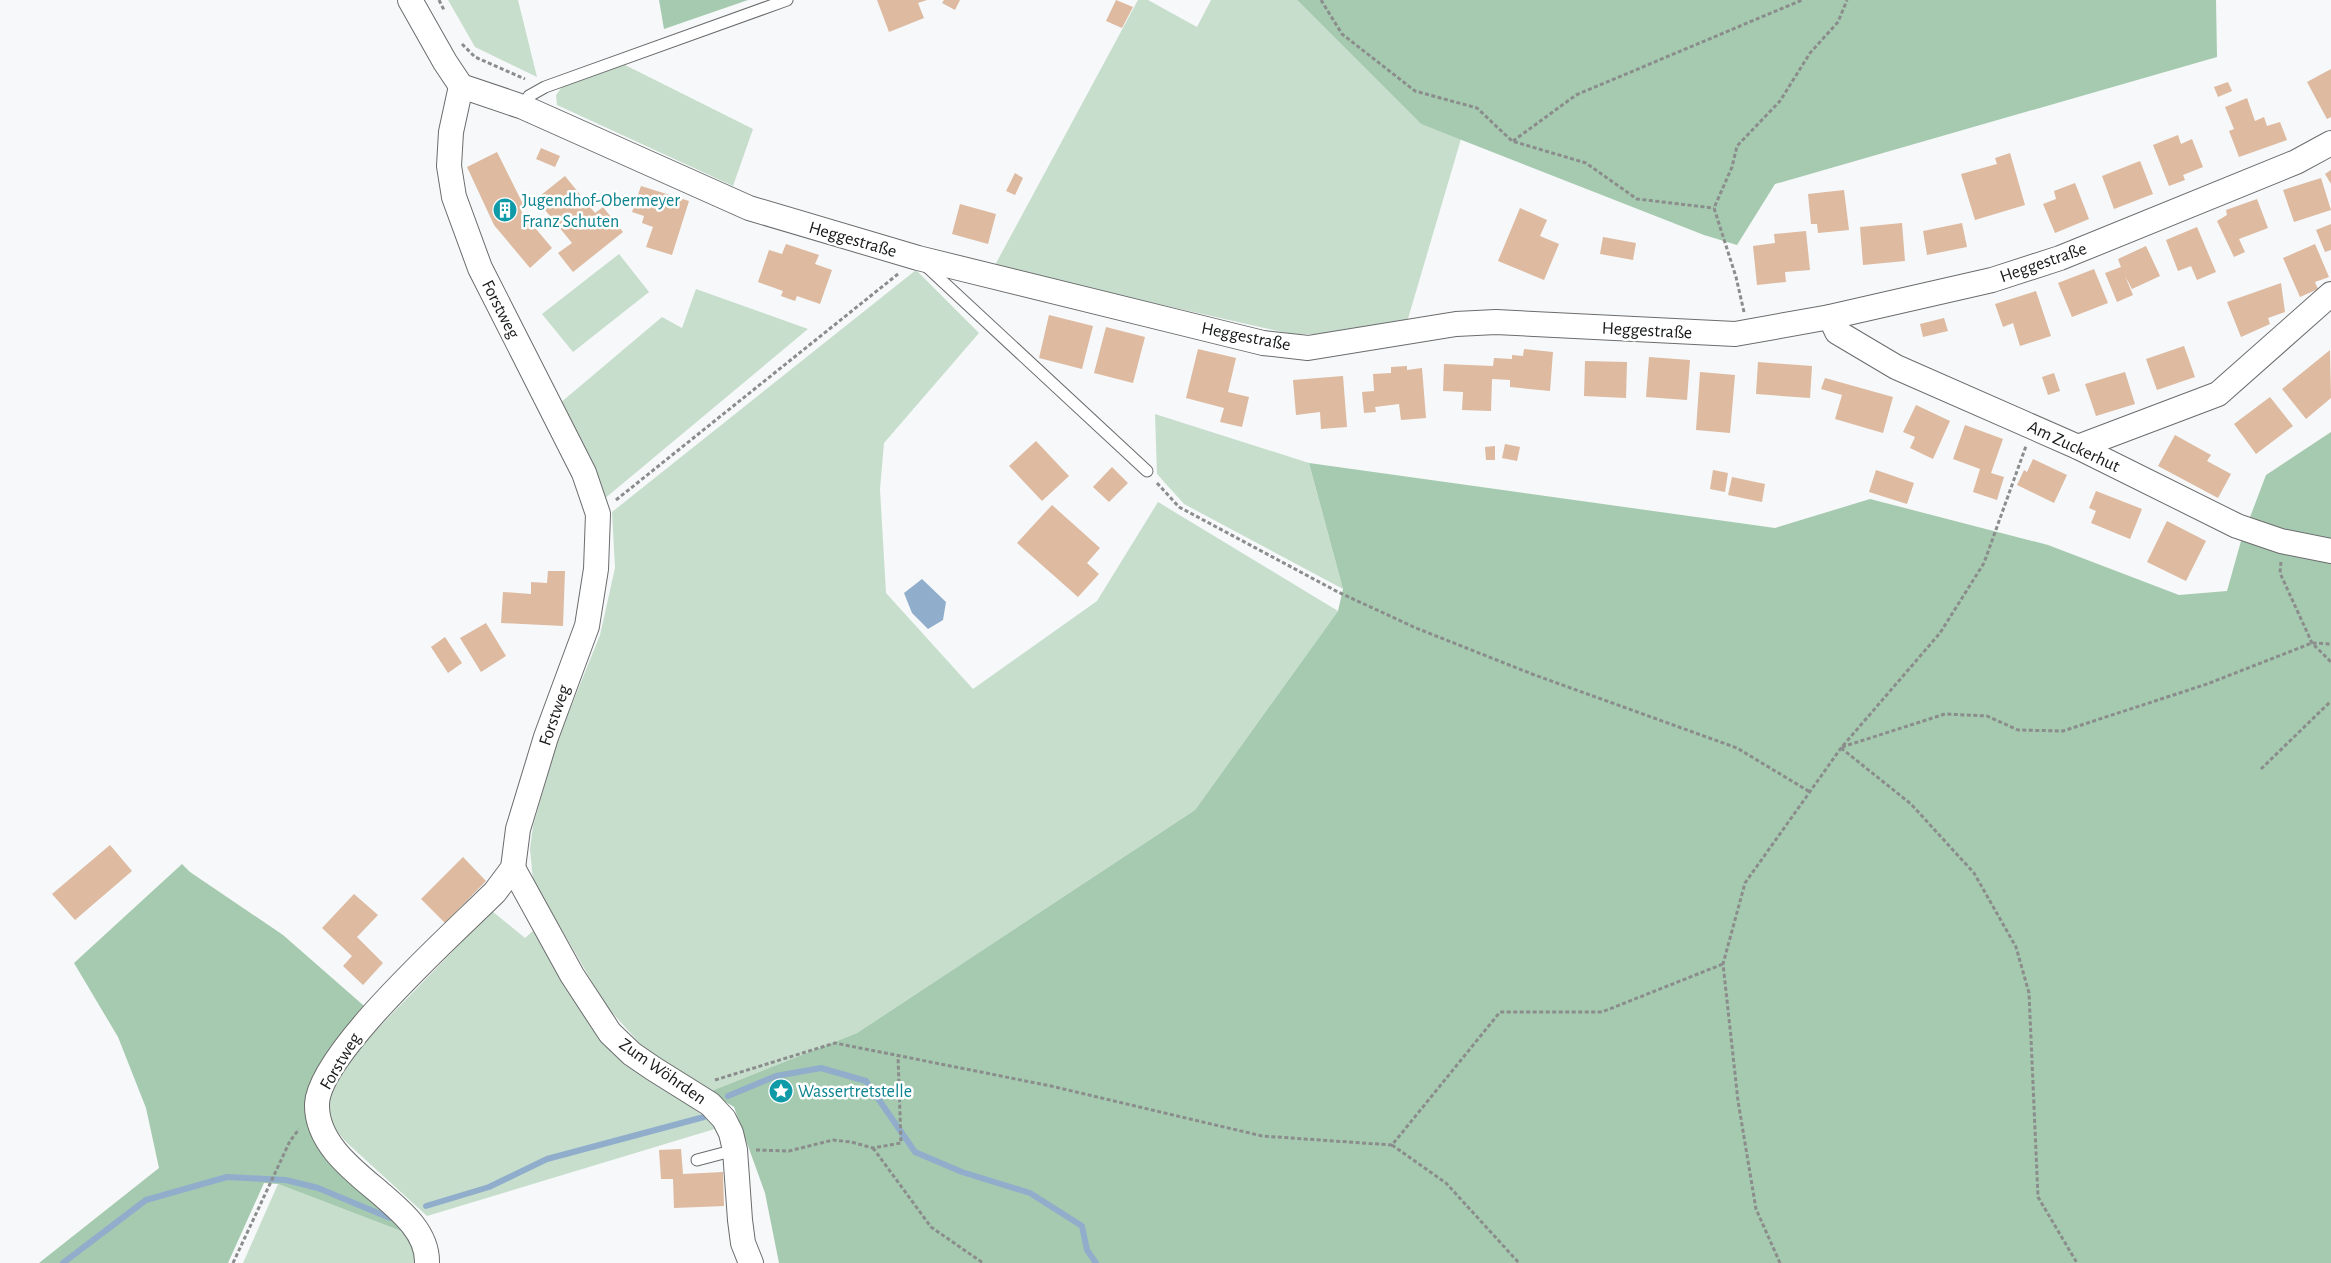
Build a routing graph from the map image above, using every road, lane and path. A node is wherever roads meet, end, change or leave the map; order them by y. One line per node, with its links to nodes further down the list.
1 (410, 0): 9 (street)
2 (439, 0): 7 (path)
3 (787, 0): 10 (lane)
4 (1321, 0): 12 (path)
5 (1802, 0): 12 (path)
6 (1847, 0): 14 (path)
7 (447, 18)
8 (462, 44): 10 (path)
9 (461, 86): 11 (street, Heggestraße); 22 (street, Forstweg)
10 (545, 86): 11 (lane)
11 (523, 107): 15 (street, Heggestraße)
12 (1512, 141): 14 (path)
13 (2331, 143): 17 (street, Heggestraße)
14 (1714, 208): 18 (path)
15 (918, 258): 18 (street, Heggestraße); 21 (lane); 22 (path)
16 (2331, 294): 20 (street)
17 (1830, 317): 18 (street, Heggestraße); 19 (street, Am Zuckerhut)
18 (1748, 331)
19 (2033, 427): 20 (street, Am Zuckerhut); 29 (path)
20 (2078, 447): 23 (street, Am Zuckerhut)
21 (1147, 471): 31 (path)
22 (598, 514): 32 (street, Forstweg)
23 (2281, 541): 24 (street, Am Zuckerhut); 25 (path)
24 (2331, 551)
25 (2312, 643): 26 (path); 27 (path); 29 (path)
26 (2331, 644)
27 (2331, 662)
28 (2331, 701): 30 (path)
29 (1841, 748): 31 (path); 47 (path)
30 (2261, 769)
31 (1810, 792): 33 (path)
32 (513, 868): 35 (street, Zum Wöhrden); 36 (street, Forstweg)
33 (1723, 964): 37 (path); 46 (path)
34 (898, 1056): 35 (path); 37 (path); 38 (path)
35 (688, 1090): 39 (street, Zum Wöhrden)
36 (317, 1103): 41 (path); 42 (street, Forstweg)
37 (1392, 1145): 45 (path)
38 (872, 1148): 39 (path); 44 (path)
39 (735, 1150): 40 (lane); 43 (street, Zum Wöhrden)
40 (697, 1160)
41 (233, 1263)
42 (427, 1263)
43 (751, 1263)
44 (983, 1263)
45 (1519, 1263)
46 (1780, 1263)
47 (2077, 1263)

